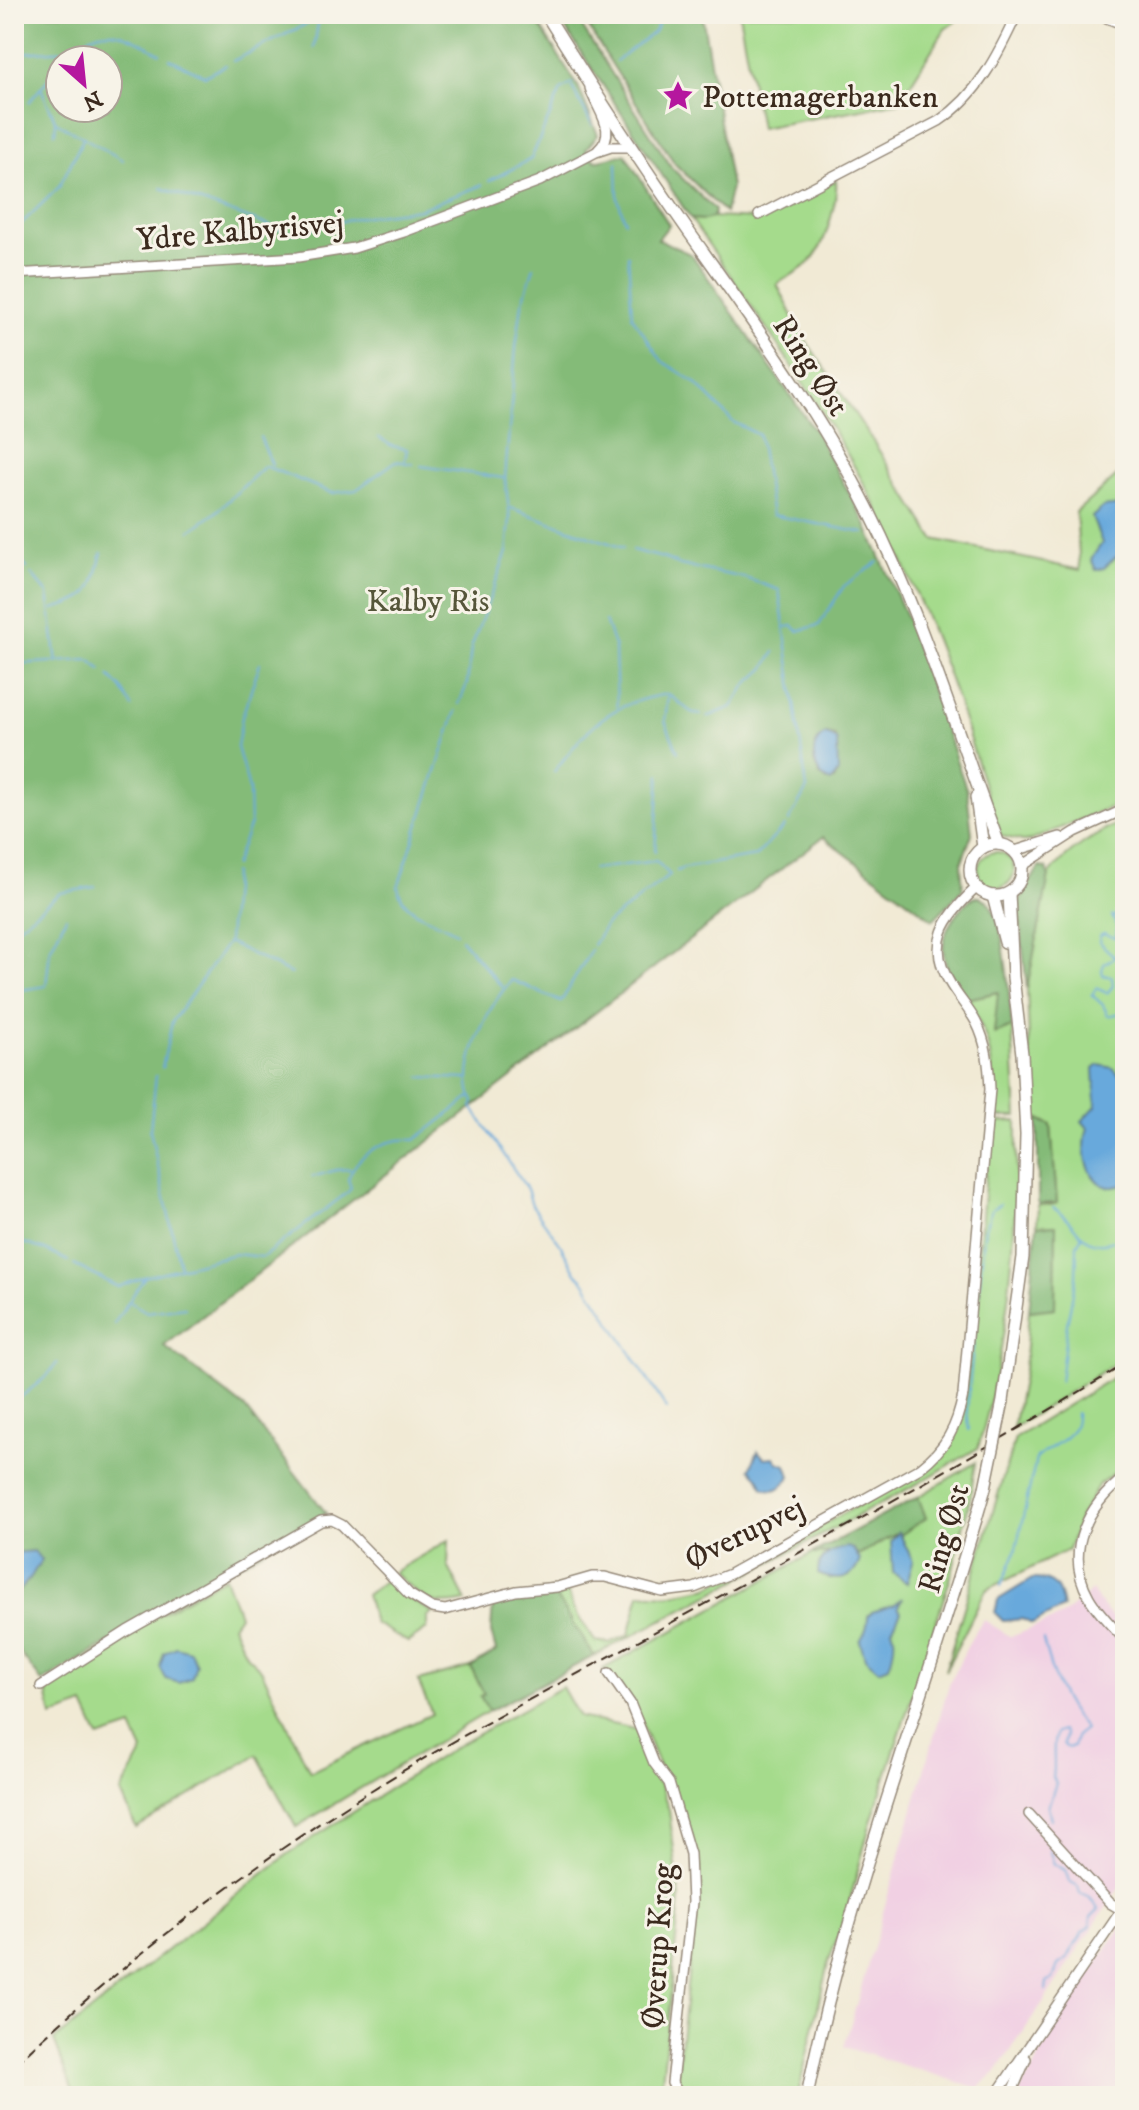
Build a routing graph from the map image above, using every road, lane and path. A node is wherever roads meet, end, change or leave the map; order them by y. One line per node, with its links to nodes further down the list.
1 (546, 14): 5 (main road, Ring Øst)
2 (1017, 14): 8 (street)
3 (1096, 14): 4 (street)
4 (1125, 25)
5 (587, 78): 6 (main road, Ring Øst); 7 (street)
6 (632, 147): 7 (street, Ydre Kalbyrisvej); 10 (main road, Ring Øst)
7 (596, 152): 9 (street, Ydre Kalbyrisvej)
8 (759, 215)
9 (14, 274)
10 (973, 776): 13 (main road, Ring Øst); 14 (main road, Ring Øst)
11 (1125, 809): 12 (street)
12 (1075, 832): 15 (street); 16 (street)
13 (999, 844): 14 (main road); 15 (main road)
14 (983, 847): 17 (main road)
15 (1015, 851): 16 (main road)
16 (1022, 866): 18 (main road)
17 (976, 888): 19 (main road); 24 (street, Øverupvej)
18 (1009, 893): 19 (main road); 20 (main road, Ring Øst)
19 (993, 896): 20 (main road, Ring Øst)
20 (1013, 977): 29 (main road, Ring Øst, bridge)
21 (1125, 1477): 22 (street)
22 (1125, 1640)
23 (609, 1673): 28 (street, Øverup Krog)
24 (41, 1686)
25 (1029, 1814): 26 (street)
26 (1123, 1907): 27 (street)
27 (1005, 2095): 30 (street)
28 (680, 2096)
29 (807, 2096)
30 (985, 2096)

